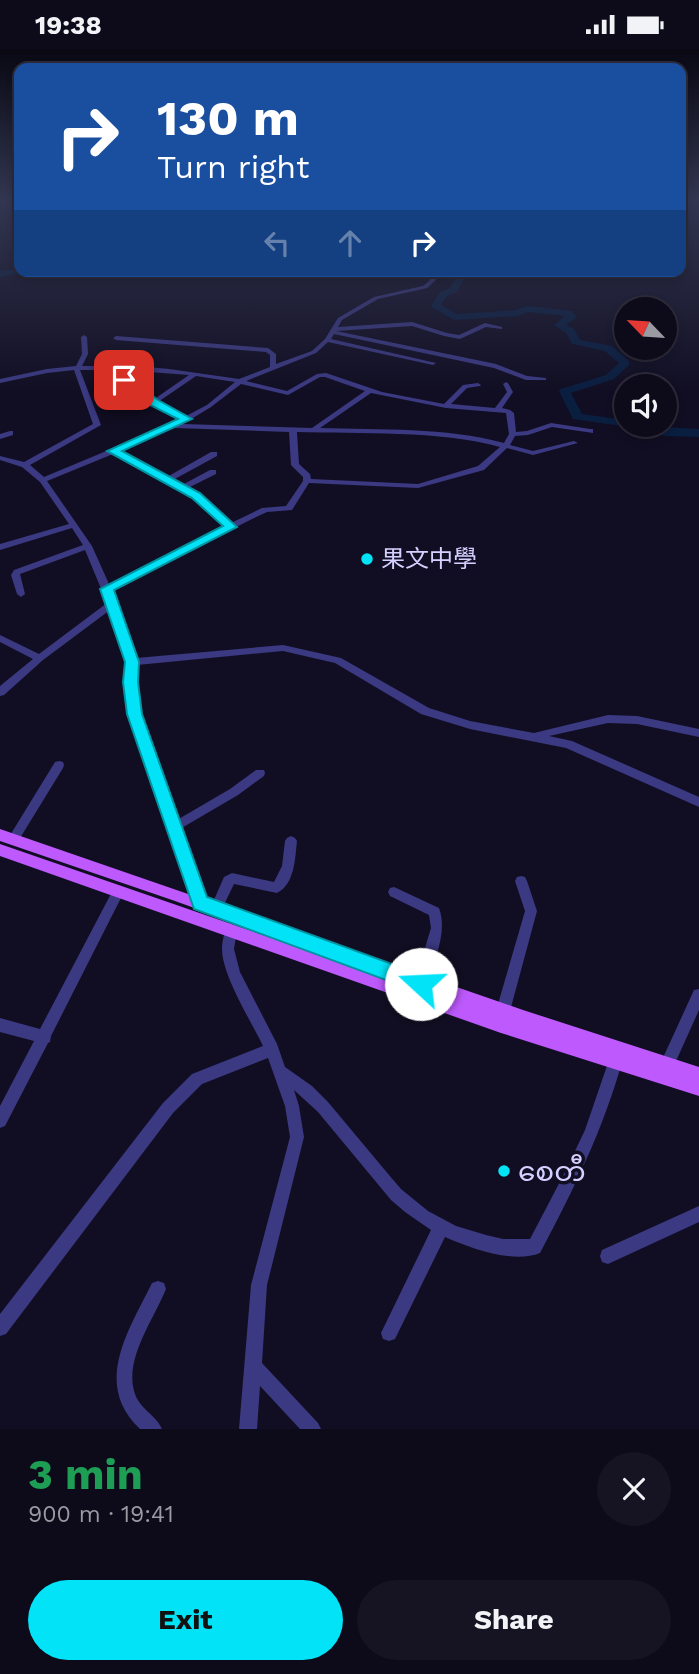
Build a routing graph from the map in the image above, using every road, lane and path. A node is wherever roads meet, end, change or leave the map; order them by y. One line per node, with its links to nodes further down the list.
1 (434, 277): 3 (street)
2 (500, 328): 3 (street)
3 (332, 331): 6 (street); 12 (street)
4 (84, 337): 9 (street)
5 (116, 338): 8 (street)
6 (327, 340): 7 (street); 8 (street)
7 (433, 363)
8 (273, 369): 13 (street)
9 (77, 370): 10 (street); 14 (street); 34 (street)
10 (120, 370): 11 (street); 18 (street)
11 (195, 374): 13 (street); 18 (street)
12 (544, 379)
13 (242, 380): 17 (street); 21 (street)
14 (0, 381)
15 (506, 384): 20 (street)
16 (478, 385): 19 (street)
17 (370, 390): 19 (street); 23 (street)
18 (154, 403): 21 (street)
19 (446, 406): 20 (street)
20 (498, 409): 27 (street)
21 (187, 419): 22 (street)
22 (174, 426): 24 (street); 31 (street)
23 (315, 428): 24 (street); 30 (street)
24 (293, 430): 38 (street)
25 (590, 431): 27 (street)
26 (10, 433): 28 (street)
27 (513, 434): 30 (street)
28 (0, 437)
29 (574, 443): 30 (street)
30 (505, 446): 38 (street)
31 (113, 451): 36 (street); 37 (street)
32 (214, 454): 37 (street)
33 (0, 458): 34 (street)
34 (25, 465): 36 (street)
35 (213, 473): 39 (street)
36 (43, 480): 40 (street)
37 (168, 480): 39 (street)
38 (307, 481): 41 (street)
39 (183, 488): 41 (street)
40 (75, 525): 42 (street); 43 (street)
41 (231, 527): 44 (street)
42 (0, 546)
43 (88, 546): 44 (street); 45 (street)
44 (107, 589): 46 (street)
45 (21, 594)
46 (111, 605): 48 (street); 49 (street)
47 (0, 638): 48 (street)
48 (40, 658): 50 (street)
49 (132, 662): 52 (street); 56 (street)
50 (0, 692)
51 (699, 733): 52 (street)
52 (535, 736): 55 (street)
53 (59, 765): 58 (street)
54 (260, 773): 56 (street)
55 (699, 802)
56 (174, 827): 62 (street)
57 (291, 841): 63 (street)
58 (4, 848): 60 (main road); 62 (main road)
59 (521, 881): 67 (street)
60 (118, 892): 64 (main road); 69 (street)
61 (394, 892): 65 (street)
62 (200, 903): 63 (main road)
63 (216, 909): 65 (main road)
64 (231, 931): 70 (street); 71 (main road)
65 (421, 984): 67 (main road)
66 (699, 995): 72 (street)
67 (503, 1011): 72 (main road)
68 (0, 1025): 69 (street)
69 (44, 1037): 76 (street)
70 (271, 1049): 73 (street); 81 (street)
71 (615, 1062): 75 (main road); 78 (street)
72 (667, 1065): 74 (main road)
73 (280, 1072): 78 (street); 83 (street)
74 (699, 1075)
75 (699, 1088)
76 (0, 1121)
77 (699, 1214): 79 (street)
78 (442, 1226): 82 (street)
79 (608, 1256)
80 (158, 1289): 84 (street)
81 (0, 1328)
82 (389, 1333)
83 (253, 1366): 85 (street); 86 (street)
84 (153, 1429)
85 (248, 1429)
86 (312, 1429)

